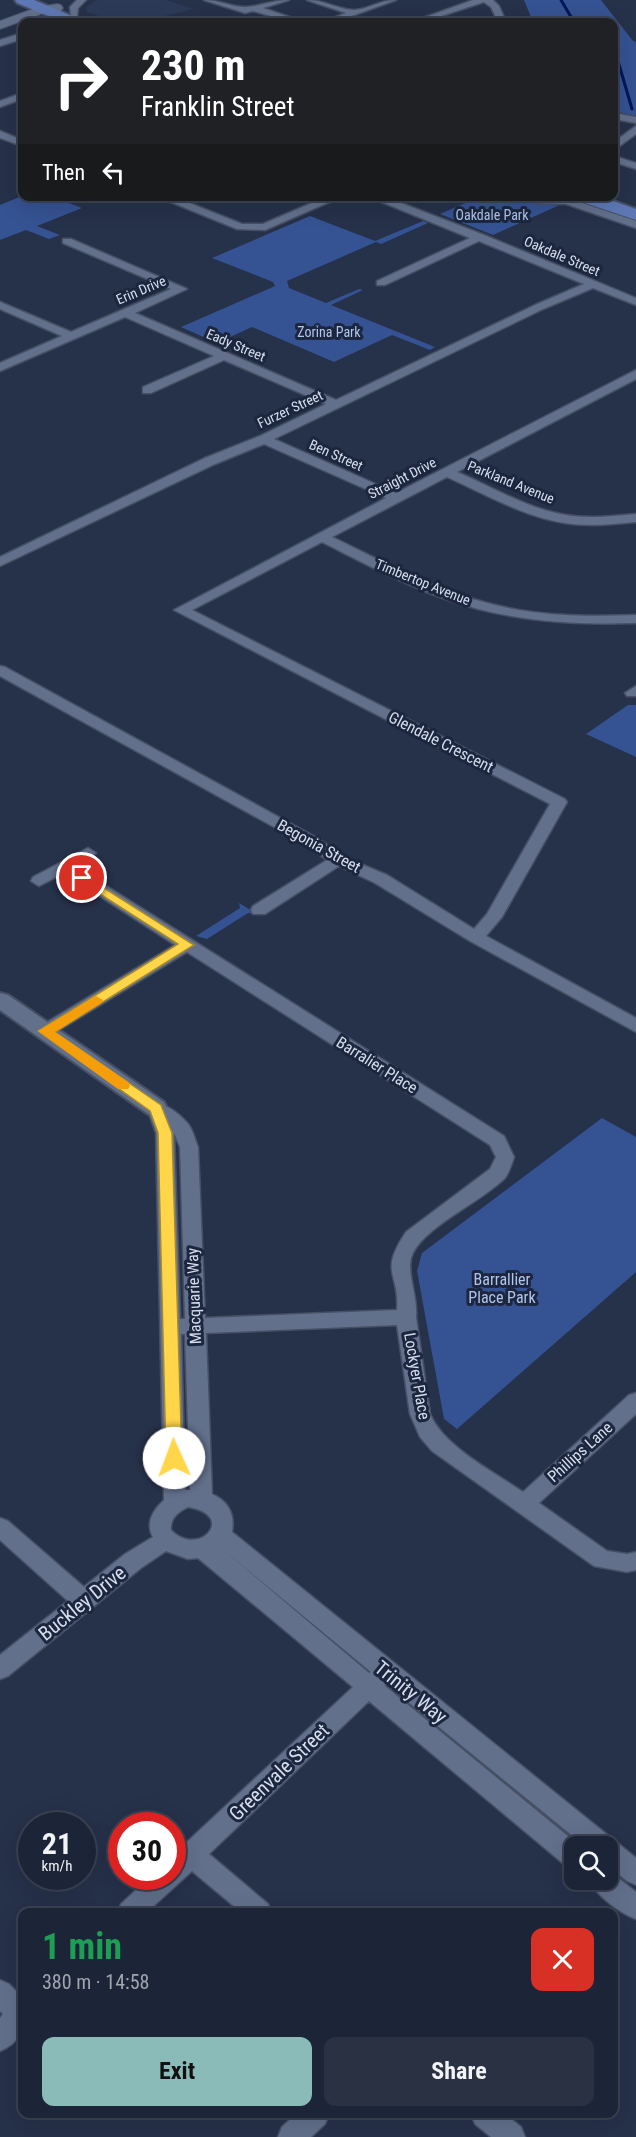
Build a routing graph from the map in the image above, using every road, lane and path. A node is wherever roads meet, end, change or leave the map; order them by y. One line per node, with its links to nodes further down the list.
1 (82, 0): 15 (street)
2 (208, 0): 10 (street)
3 (285, 0): 10 (street)
4 (311, 0): 11 (street)
5 (392, 0): 11 (street)
6 (482, 0): 18 (street)
7 (487, 0): 19 (street)
8 (24, 1): 9 (main road); 12 (main road)
9 (51, 6): 13 (main road); 14 (main road)
10 (254, 8): 16 (street)
11 (355, 13): 17 (street)
12 (24, 18)
13 (30, 18)
14 (69, 18)
15 (74, 18)
16 (287, 18)
17 (340, 18)
18 (428, 18)
19 (500, 18)
20 (18, 23): 22 (main road)
21 (18, 24): 23 (main road)
22 (0, 25)
23 (0, 31)
24 (18, 37): 25 (street)
25 (0, 43)
26 (18, 97): 27 (street)
27 (2, 102)
28 (618, 117): 29 (street)
29 (636, 120)
30 (636, 129): 33 (street)
31 (0, 134): 32 (street)
32 (18, 141)
33 (618, 144)
34 (618, 160): 35 (street)
35 (636, 166)
36 (618, 200): 42 (main road)
37 (174, 201): 38 (street)
38 (326, 201)
39 (385, 201): 45 (street, Oakdale Street)
40 (567, 201): 44 (street)
41 (596, 201): 43 (main road)
42 (636, 207)
43 (636, 215)
44 (636, 225)
45 (480, 237): 47 (street); 48 (street, Oakdale Street)
46 (67, 241): 51 (street, Erin Drive)
47 (381, 283)
48 (592, 285): 49 (street, Oakdale Street); 57 (street, Furzer Street)
49 (636, 302)
50 (0, 305): 52 (street)
51 (125, 313): 52 (street, Erin Drive); 53 (street, Eady Street)
52 (71, 336): 54 (street, Erin Drive)
53 (224, 356): 56 (street); 57 (street, Eady Street)
54 (0, 367)
55 (636, 374): 59 (street, Straight Drive)
56 (147, 390)
57 (336, 404): 58 (street, Furzer Street)
58 (264, 439): 60 (street, Ben Street); 63 (street, Furzer Street)
59 (447, 472): 60 (street, Straight Drive); 61 (street, Parkland Avenue)
60 (396, 498): 62 (street, Straight Drive)
61 (636, 518)
62 (321, 537): 64 (street, Straight Drive); 65 (street, Timbertop Avenue)
63 (0, 562)
64 (181, 610): 72 (street, Glendale Crescent)
65 (636, 619)
66 (0, 670): 68 (street, Begonia Street)
67 (88, 853): 69 (street)
68 (338, 860): 71 (street); 72 (street, Begonia Street)
69 (65, 867): 70 (street); 73 (street, Barralier Place)
70 (39, 881)
71 (259, 910)
72 (476, 937): 75 (street, Begonia Street)
73 (187, 945): 76 (street); 78 (street, Barralier Place)
74 (0, 1000): 76 (street, Macquarie Way)
75 (636, 1026)
76 (45, 1031): 77 (street, Macquarie Way)
77 (156, 1108): 79 (street, Macquarie Way); 80 (street, Macquarie Way)
78 (406, 1317): 79 (street, Lockyer Place); 84 (street, Lockyer Place)
79 (195, 1326): 80 (street, Lockyer Place); 82 (street, Macquarie Way)
80 (170, 1327): 83 (street, Macquarie Way)
81 (636, 1401): 84 (street, Phillips Lane)
82 (201, 1498): 83 (street); 87 (street)
83 (175, 1502): 86 (street)
84 (524, 1504): 88 (street, Lockyer Place)
85 (0, 1527): 89 (street)
86 (166, 1540): 87 (street); 89 (street, Buckley Drive)
87 (211, 1542): 91 (street, Trinity Way)
88 (636, 1561)
89 (84, 1601): 90 (street, Buckley Drive)
90 (0, 1669)
91 (377, 1679): 92 (street, Trinity Way); 93 (street, Trinity Way); 94 (street, Greenvale Street)
92 (589, 1836)
93 (564, 1848)
94 (192, 1855): 96 (street, Greenvale Street); 102 (street)
95 (618, 1858): 97 (street)
96 (186, 1860)
97 (636, 1873)
98 (153, 1890): 101 (street)
99 (615, 1890): 100 (street)
100 (636, 1907)
101 (134, 1908)
102 (254, 1908)
103 (0, 1993): 104 (street)
104 (18, 2009)
105 (18, 2018): 106 (street)
106 (0, 2038)
107 (311, 2118): 109 (street)
108 (490, 2118): 110 (street)
109 (292, 2137)
110 (511, 2137)

